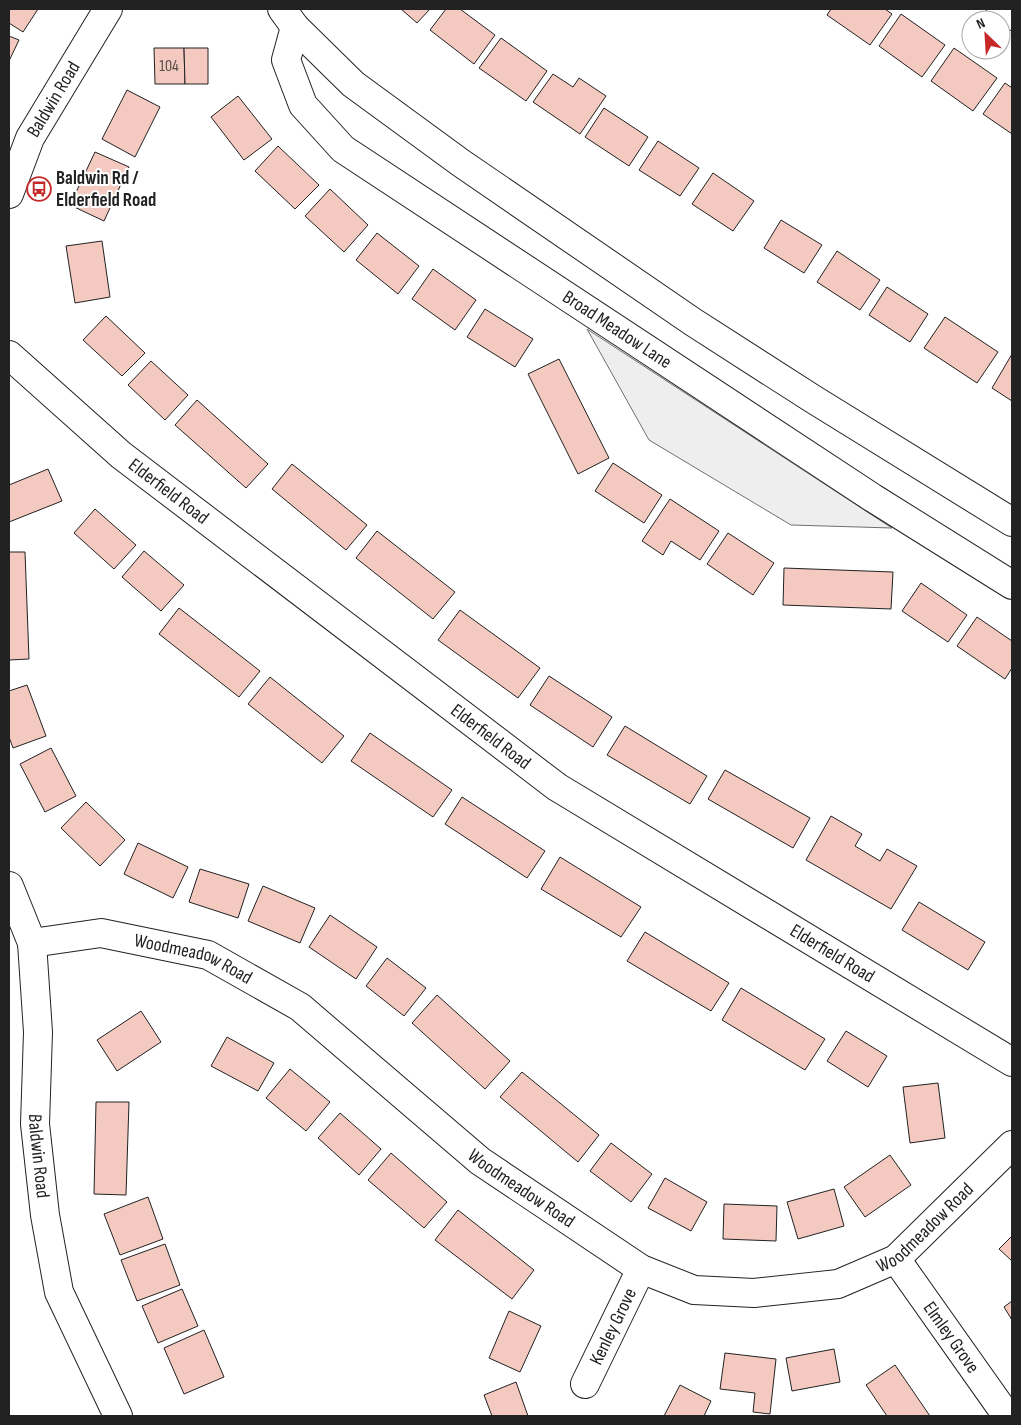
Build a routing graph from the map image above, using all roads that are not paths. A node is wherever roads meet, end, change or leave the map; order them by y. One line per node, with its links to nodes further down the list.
1 (108, 9): 5 (street, Baldwin Road)
2 (1001, 9): 3 (street)
3 (1012, 16)
4 (289, 18): 7 (street, Broad Meadow Lane); 8 (street, Broad Meadow Lane)
5 (9, 194)
6 (9, 355): 11 (street, Elderfield Road)
7 (1012, 522)
8 (1012, 584)
9 (9, 886): 10 (street, Baldwin Road)
10 (32, 943): 14 (street, Woodmeadow Road); 16 (street, Baldwin Road)
11 (1012, 1062)
12 (1012, 1145): 13 (street, Woodmeadow Road)
13 (896, 1258): 14 (street, Woodmeadow Road); 17 (street, Elmley Grove)
14 (641, 1269): 15 (street, Kenley Grove)
15 (585, 1384)
16 (118, 1416)
17 (1007, 1416)

